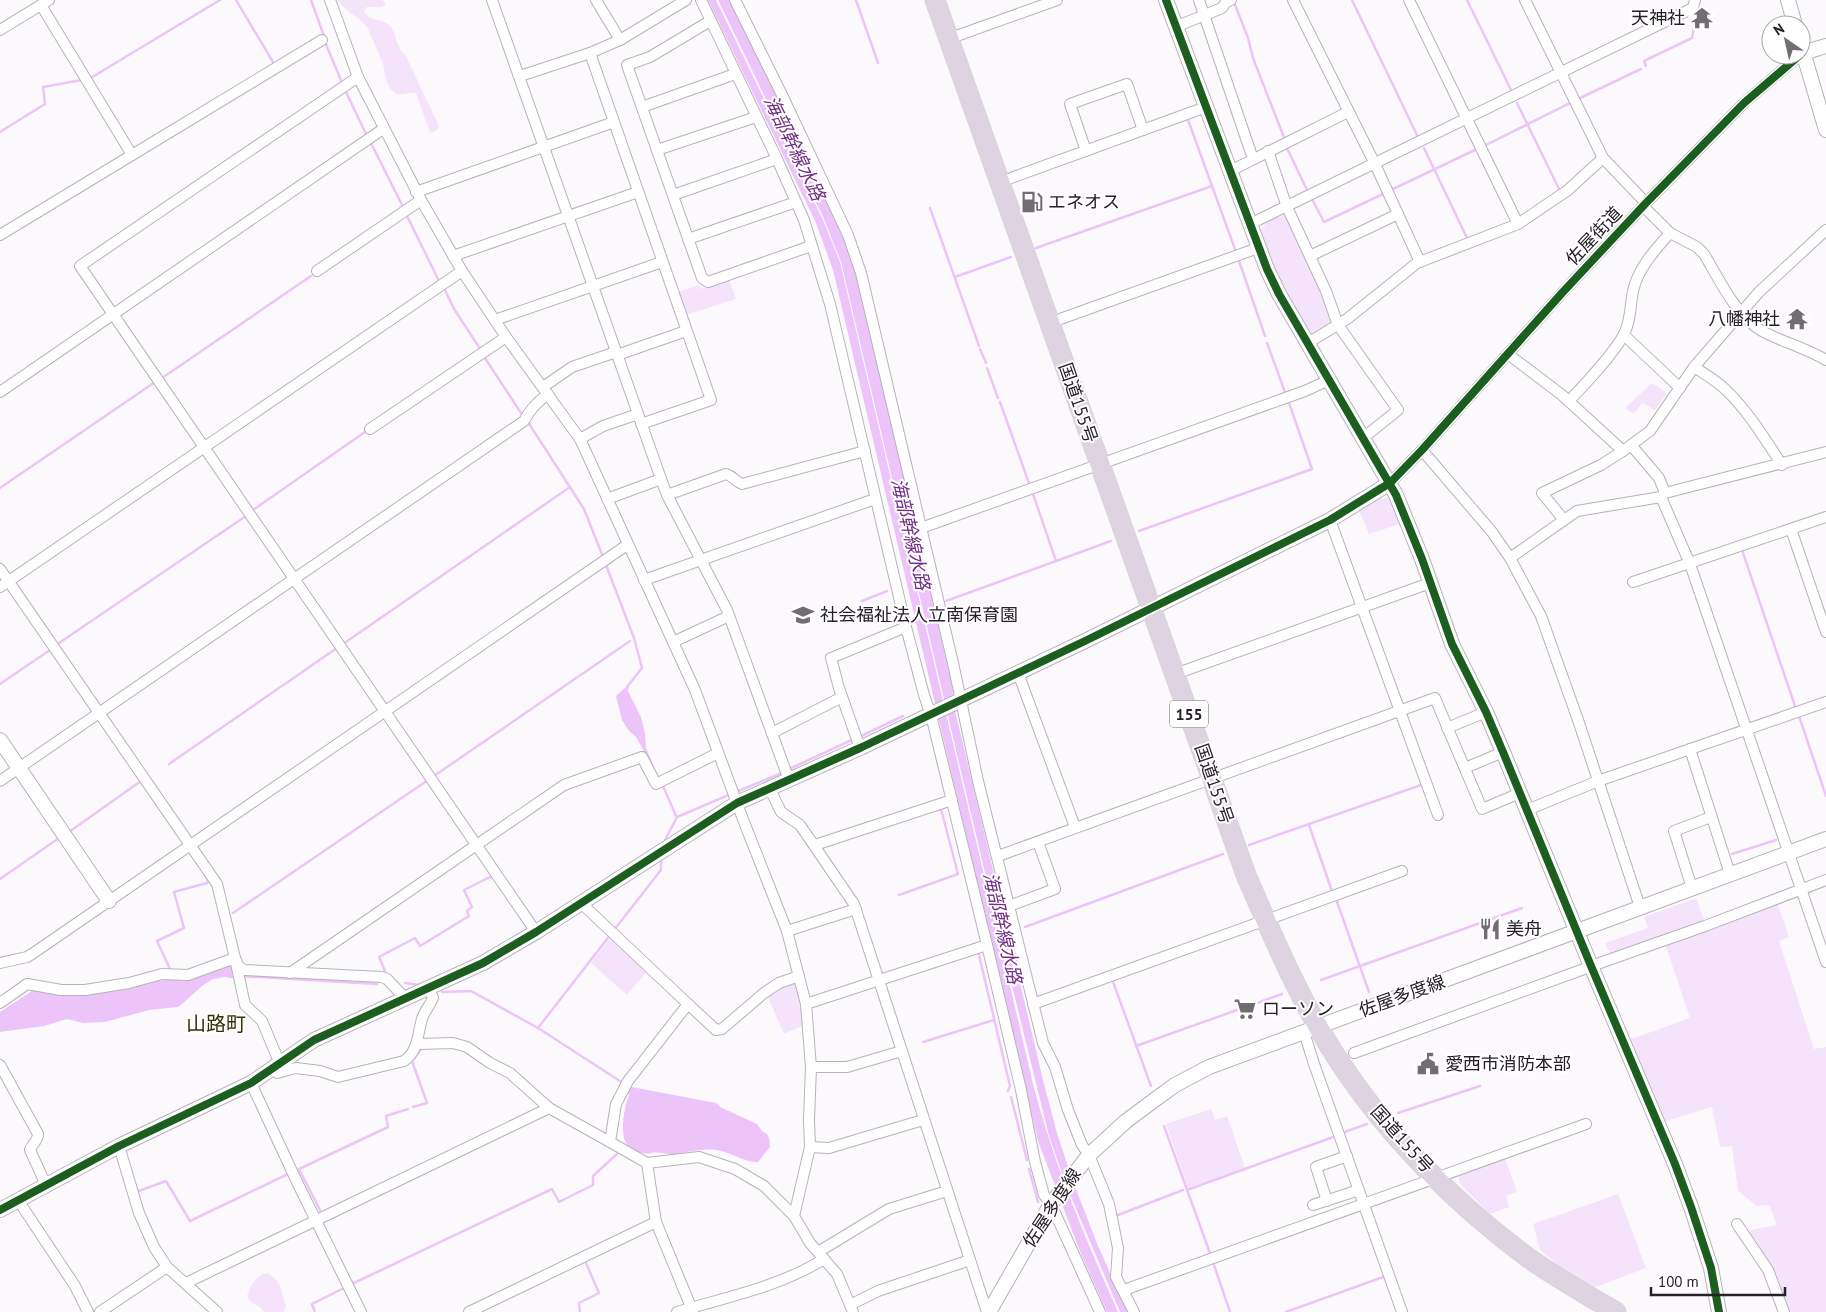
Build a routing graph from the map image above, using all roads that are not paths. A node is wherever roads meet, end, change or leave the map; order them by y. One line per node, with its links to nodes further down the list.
1 (330, 0): 34 (street)
2 (492, 0): 33 (street)
3 (596, 0): 25 (street)
4 (686, 0): 25 (street)
5 (701, 0): 20 (street)
6 (735, 0): 116 (street)
7 (935, 0): 23 (highway, 国道155号 / 155)
8 (1057, 0): 23 (street)
9 (1166, 0): 21 (street)
10 (1199, 0): 19 (street)
11 (1231, 0): 19 (street)
12 (1293, 0): 37 (street)
13 (1409, 0): 39 (street)
14 (1525, 0): 32 (street)
15 (1695, 0): 32 (street)
16 (1788, 0): 18 (street)
17 (45, 3): 22 (street); 48 (street)
18 (1792, 15)
19 (1203, 16): 21 (street); 51 (street)
20 (710, 20): 31 (street); 35 (street)
21 (1175, 27): 36 (street)
22 (0, 30)
23 (948, 39): 54 (highway, 国道155号 / 155)
24 (322, 40): 48 (street)
25 (620, 40): 28 (street)
26 (1826, 46): 27 (street)
27 (1811, 50)
28 (590, 53): 33 (street); 40 (street)
29 (1786, 65): 59 (street, 佐屋街道)
30 (1805, 65): 43 (street)
31 (735, 74): 35 (street); 38 (street)
32 (1562, 74): 39 (street); 49 (street)
33 (520, 76): 44 (street)
34 (358, 78): 41 (street); 79 (street)
35 (642, 107): 45 (street)
36 (1206, 107): 42 (street); 53 (street)
37 (1348, 112): 47 (street); 52 (street)
38 (756, 117): 45 (street); 50 (street)
39 (1467, 119): 52 (street); 64 (street)
40 (614, 122): 44 (street); 55 (street)
41 (383, 129): 57 (street); 79 (street)
42 (1143, 130): 46 (street); 46 (street)
43 (1826, 130)
44 (544, 146): 57 (street); 62 (street)
45 (657, 150): 56 (street)
46 (1086, 151): 54 (street)
47 (1268, 151): 51 (street); 60 (street)
48 (132, 155): 67 (street)
49 (1602, 158): 59 (street); 64 (street)
50 (777, 159): 56 (street); 58 (street)
51 (1253, 159): 53 (street)
52 (1375, 164): 60 (street); 61 (street)
53 (1230, 171): 63 (street)
54 (1000, 182): 81 (highway, 国道155号 / 155)
55 (638, 192): 62 (street); 73 (street)
56 (673, 195): 68 (street)
57 (418, 196): 71 (street); 75 (street)
58 (796, 202): 68 (street); 69 (street)
59 (1644, 204): 66 (street); 88 (street, 佐屋街道)
60 (1287, 206): 63 (street); 72 (street)
61 (1398, 214): 72 (street); 74 (street)
62 (568, 217): 71 (street); 77 (street)
63 (1250, 224): 70 (street)
64 (1518, 224): 74 (street)
65 (1826, 230): 78 (street)
66 (1670, 233): 78 (street); 84 (street)
67 (0, 234)
68 (688, 239): 69 (street)
69 (811, 246): 103 (street)
70 (1258, 248): 81 (street); 86 (street)
71 (453, 256): 76 (street)
72 (1310, 256): 82 (street)
73 (662, 262): 77 (street); 83 (street)
74 (1420, 262): 82 (street)
75 (317, 271)
76 (462, 271): 80 (street); 100 (street)
77 (593, 286): 80 (street); 87 (street)
78 (1741, 312): 89 (street); 90 (street)
79 (114, 314): 94 (street); 100 (street)
80 (495, 320): 85 (street)
81 (1050, 323): 105 (highway, 国道155号 / 155)
82 (1338, 325): 86 (street); 98 (street)
83 (686, 331): 87 (street); 96 (street)
84 (1624, 335): 92 (street); 95 (street)
85 (506, 337): 93 (street); 97 (street)
86 (1308, 344): 91 (street)
87 (617, 354): 93 (street); 96 (street)
88 (1508, 354): 95 (street); 102 (street, 佐屋街道)
89 (1826, 360)
90 (1694, 366): 92 (street); 106 (street)
91 (1329, 380): 98 (street); 105 (street)
92 (1680, 388): 101 (street)
93 (546, 390): 99 (street); 123 (street)
94 (0, 392)
95 (1570, 401): 101 (street)
96 (640, 419): 99 (street); 107 (street)
97 (370, 429)
98 (1363, 438): 108 (street)
99 (580, 440): 111 (street)
100 (204, 446): 123 (street); 127 (street)
101 (1627, 448): 110 (street); 115 (street)
102 (1422, 450): 108 (street, 佐屋街道); 119 (street)
103 (864, 452): 109 (street); 112 (street)
104 (1826, 452): 106 (street)
105 (1100, 465): 116 (street); 129 (highway, 国道155号 / 155)
106 (1782, 465): 110 (street)
107 (661, 479): 109 (street); 111 (street)
108 (1390, 482): 114 (street); 125 (street)
109 (667, 495): 120 (street)
110 (1663, 495): 115 (street); 121 (street)
111 (607, 498): 118 (street)
112 (875, 499): 120 (street); 131 (street)
113 (1826, 517): 117 (street)
114 (1330, 520): 128 (street); 129 (street)
115 (1564, 520): 119 (street)
116 (920, 528): 137 (street)
117 (1792, 529): 121 (street); 132 (street)
118 (628, 545): 124 (street); 139 (street)
119 (1510, 558): 157 (street)
120 (701, 560): 124 (street); 130 (street)
121 (1690, 564): 126 (street); 145 (street)
122 (0, 569): 127 (street)
123 (295, 578): 139 (street); 142 (street)
124 (644, 580): 133 (street)
125 (1430, 582): 128 (street); 141 (street)
126 (1633, 582)
127 (4, 584): 142 (street)
128 (1362, 607): 135 (street); 140 (street)
129 (1152, 608): 134 (street); 135 (highway, 国道155号 / 155)
130 (729, 616): 133 (street); 146 (street)
131 (906, 627): 136 (street); 143 (street)
132 (1826, 632)
133 (673, 642): 151 (street)
134 (1018, 673): 137 (street); 165 (street)
135 (1175, 674): 155 (highway, 国道155号 / 155)
136 (842, 697): 146 (street); 148 (street)
137 (959, 702): 143 (street); 172 (street)
138 (1826, 702): 145 (street)
139 (385, 711): 168 (street); 170 (street)
140 (1400, 712): 144 (street); 155 (street); 163 (street)
141 (1486, 712): 144 (street); 150 (street)
142 (99, 713): 152 (street); 170 (street)
143 (931, 714): 148 (street); 161 (street)
144 (1447, 728): 153 (street)
145 (1746, 730): 149 (street); 171 (street)
146 (772, 733): 154 (street)
147 (0, 740): 152 (street)
148 (857, 742): 154 (street)
149 (1690, 749): 157 (street); 164 (street)
150 (1503, 752): 153 (street); 159 (street)
151 (718, 753): 160 (street); 168 (street)
152 (19, 768): 156 (street); 178 (street)
153 (1465, 768): 159 (street)
154 (787, 775): 158 (street)
155 (1212, 779): 165 (street); 183 (highway, 国道155号 / 155)
156 (0, 781)
157 (1598, 781): 162 (street); 181 (street)
158 (770, 789): 160 (street); 169 (street)
159 (1520, 792): 162 (street)
160 (734, 796): 179 (street); 184 (street)
161 (952, 800): 169 (street); 187 (street)
162 (1528, 810): 185 (street)
163 (1438, 815)
164 (1711, 817): 174 (street); 176 (street)
165 (1075, 827): 167 (street)
166 (1826, 839): 171 (street, 佐屋多度線)
167 (1038, 842): 172 (street); 180 (street)
168 (476, 844): 186 (street); 193 (street)
169 (815, 845): 182 (street)
170 (190, 846): 178 (street); 191 (street)
171 (1789, 852): 174 (street, 佐屋多度線); 177 (street)
172 (998, 856): 180 (street)
173 (1402, 871): 183 (street)
174 (1730, 874): 176 (street, 佐屋多度線)
175 (1826, 880): 177 (street)
176 (1692, 888): 181 (street, 佐屋多度線)
177 (1801, 889): 188 (street); 190 (street)
178 (109, 901): 189 (street)
179 (581, 903): 186 (street); 199 (street)
180 (1009, 906): 201 (street)
181 (1640, 907): 185 (street, 佐屋多度線)
182 (856, 909): 184 (street); 195 (street)
183 (1265, 919): 201 (street); 202 (highway, 国道155号 / 155)
184 (787, 931): 194 (street)
185 (1576, 931): 202 (street, 佐屋多度線); 251 (street)
186 (536, 932): 196 (street)
187 (987, 945): 195 (street); 225 (street)
188 (1826, 962)
189 (0, 963)
190 (1597, 964)
191 (237, 968): 193 (street); 198 (street); 207 (street)
192 (1584, 969): 205 (street)
193 (290, 973): 197 (street)
194 (798, 976): 199 (street); 200 (street)
195 (879, 979): 200 (street); 204 (street)
196 (429, 988): 197 (street); 203 (street)
197 (406, 999): 207 (street)
198 (0, 1003)
199 (688, 1004): 213 (street)
200 (806, 1004): 208 (street)
201 (1033, 1004): 217 (street)
202 (1311, 1029): 216 (street); 217 (street, 佐屋多度線); 219 (highway, 国道155号 / 155)
203 (418, 1044): 207 (street); 210 (street)
204 (902, 1051): 208 (street); 211 (street)
205 (1354, 1053)
206 (0, 1065): 220 (street)
207 (277, 1066): 209 (street)
208 (811, 1067): 215 (street)
209 (251, 1083): 214 (street); 230 (street)
210 (549, 1108): 213 (street); 230 (street)
211 (923, 1120): 215 (street); 222 (street)
212 (1586, 1124): 219 (street)
213 (610, 1142): 218 (street)
214 (119, 1146): 220 (street); 235 (street)
215 (810, 1147): 229 (street)
216 (1347, 1156): 221 (street); 224 (street)
217 (1084, 1160): 225 (street, 佐屋多度線); 237 (street)
218 (647, 1163): 229 (street); 231 (street)
219 (1437, 1178): 226 (street); 250 (highway, 国道155号 / 155)
220 (46, 1185): 223 (street)
221 (1359, 1190): 224 (street); 226 (street)
222 (947, 1191): 233 (street); 234 (street)
223 (18, 1200): 228 (street); 240 (street)
224 (1327, 1200): 227 (street)
225 (1051, 1204): 246 (street, 佐屋多度線); 247 (street)
226 (1364, 1204): 237 (street); 249 (street)
227 (1313, 1205)
228 (0, 1210)
229 (794, 1216): 233 (street)
230 (316, 1221): 236 (street); 243 (street)
231 (656, 1222): 239 (street); 244 (street)
232 (1737, 1224): 252 (street)
233 (821, 1255): 238 (street); 239 (street)
234 (970, 1260): 238 (street); 246 (street)
235 (167, 1267): 236 (street); 241 (street)
236 (186, 1283): 242 (street)
237 (1124, 1290): 248 (street)
238 (852, 1309)
239 (692, 1310): 245 (street)
240 (88, 1312)
241 (100, 1312)
242 (217, 1312)
243 (361, 1312)
244 (469, 1312)
245 (677, 1312)
246 (988, 1312)
247 (1100, 1312)
248 (1134, 1312)
249 (1402, 1312)
250 (1616, 1312)
251 (1719, 1312)
252 (1784, 1312)

